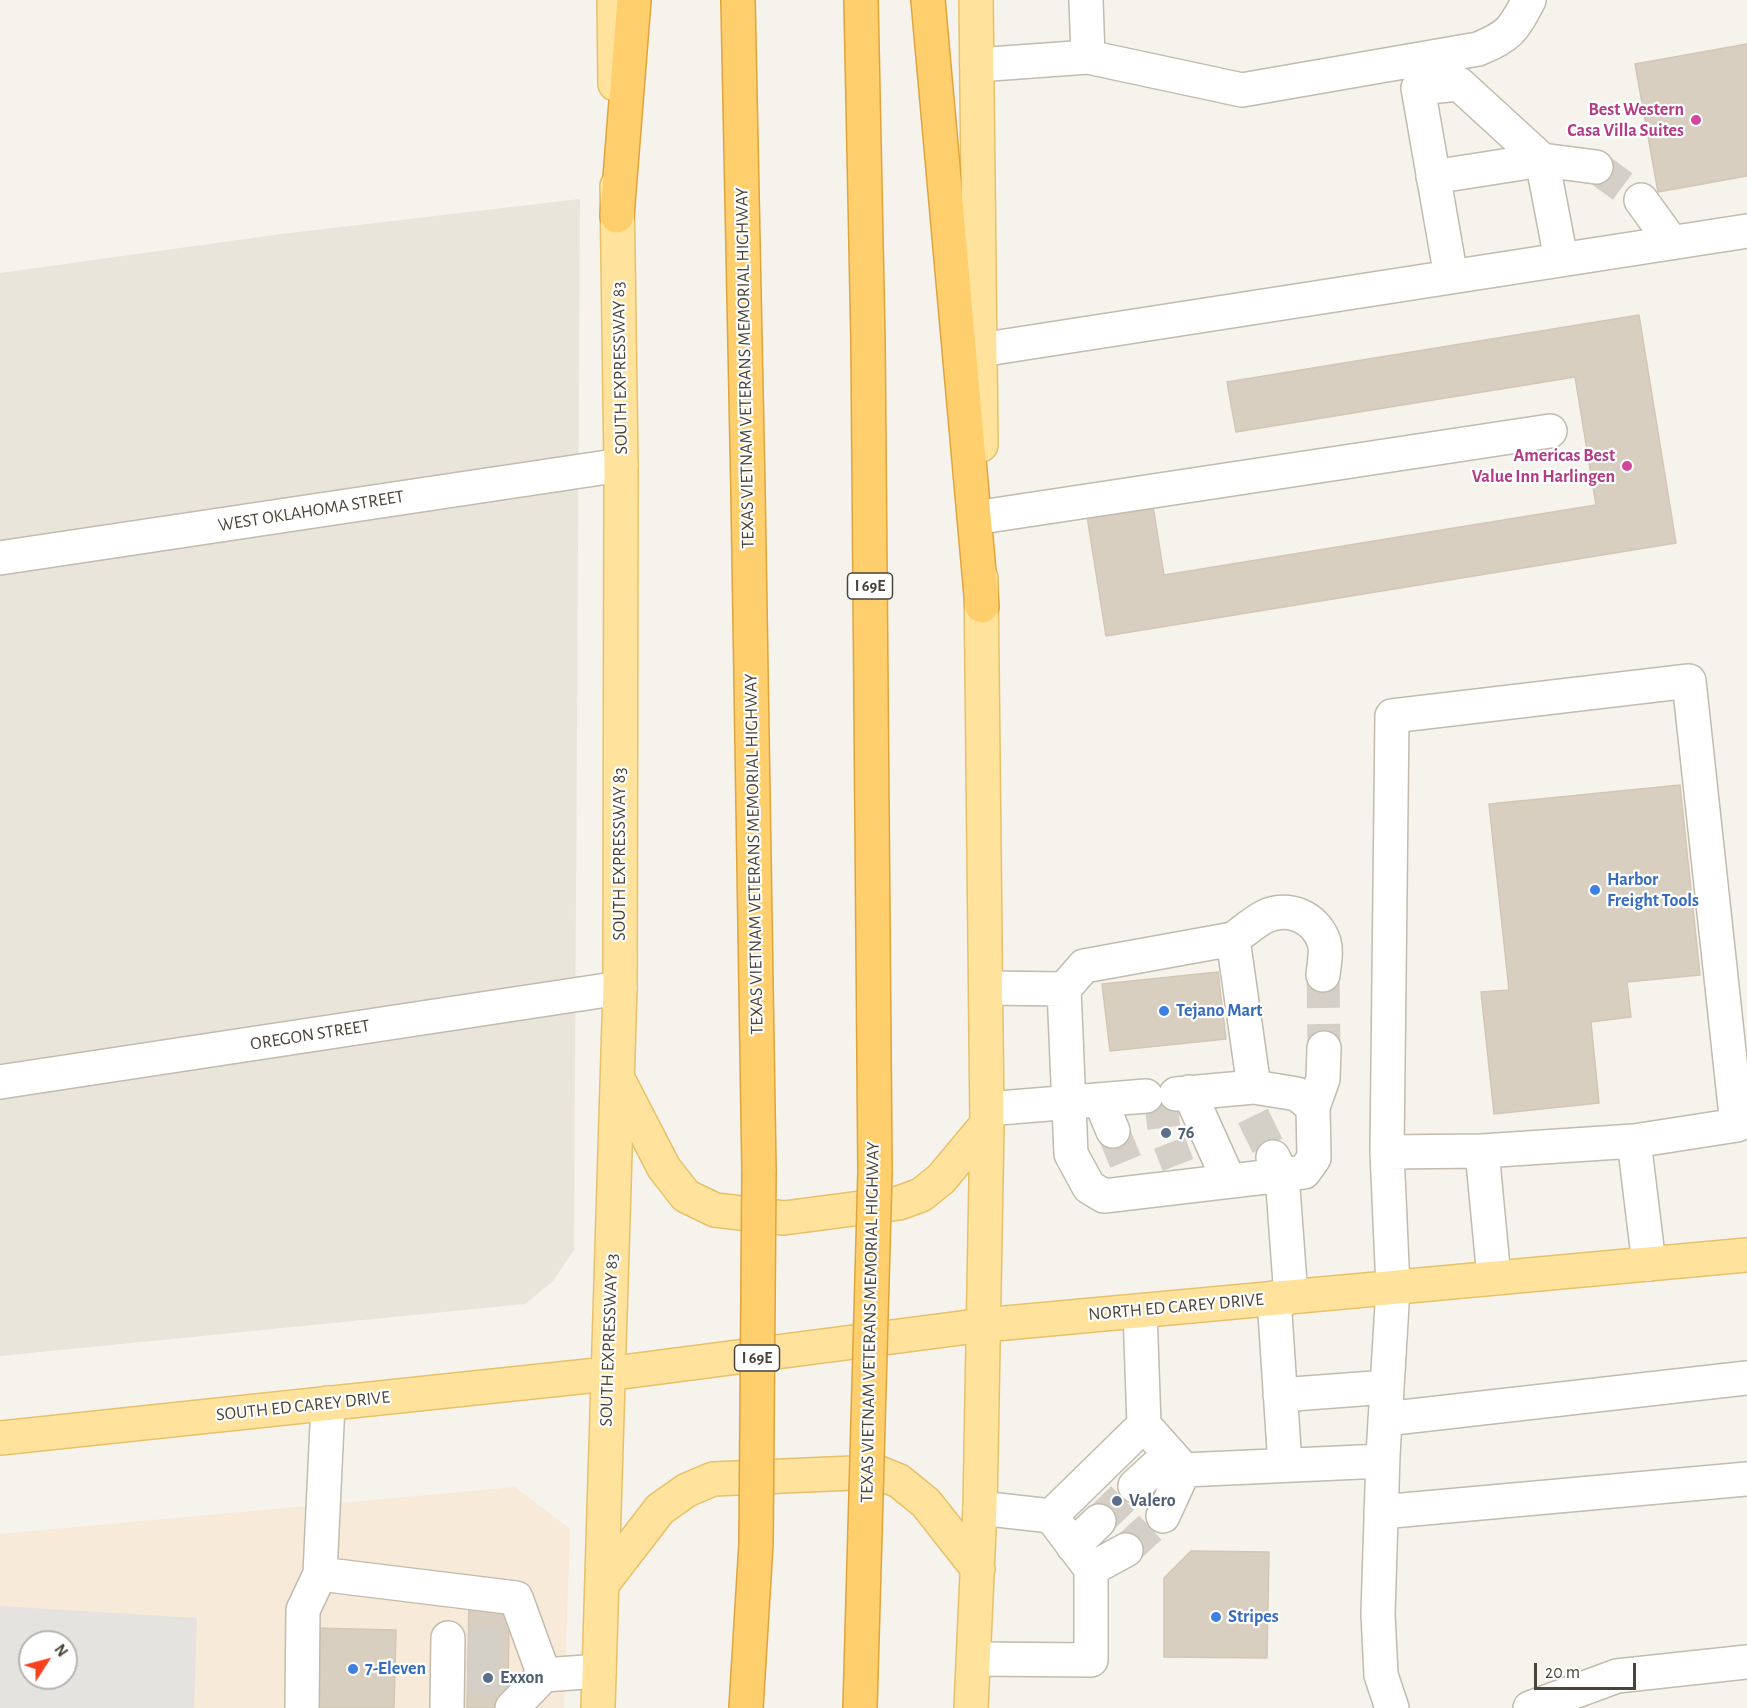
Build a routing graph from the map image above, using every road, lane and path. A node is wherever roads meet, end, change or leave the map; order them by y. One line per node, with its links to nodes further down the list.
1 (614, 0): 15 (main road, SOUTH EXPRESSWAY 83)
2 (634, 0): 15 (highway)
3 (738, 0): 85 (highway, TEXAS VIETNAM VETERANS MEMORIAL HIGHWAY / I 69E, bridge)
4 (861, 0): 86 (highway, TEXAS VIETNAM VETERANS MEMORIAL HIGHWAY / I 69E, bridge)
5 (928, 0): 25 (highway)
6 (976, 0): 10 (main road)
7 (1086, 0): 9 (street)
8 (1529, 0): 9 (street)
9 (1088, 57): 10 (street)
10 (977, 65): 20 (main road)
11 (1542, 160): 12 (street); 13 (street); 13 (street); 18 (street)
12 (1596, 167)
13 (1433, 177): 19 (street)
14 (1641, 200): 17 (street)
15 (617, 216): 22 (main road, SOUTH EXPRESSWAY 83)
16 (1747, 231): 17 (street)
17 (1672, 243): 18 (street)
18 (1561, 259): 19 (street)
19 (1451, 277): 20 (street)
20 (980, 350): 23 (main road)
21 (1550, 431): 23 (street)
22 (621, 465): 24 (street, WEST OKLAHOMA STREET); 28 (main road, SOUTH EXPRESSWAY 83)
23 (981, 517): 25 (main road)
24 (0, 558)
25 (982, 606): 29 (main road)
26 (1233, 939): 27 (street); 30 (street); 35 (street)
27 (1323, 975)
28 (620, 988): 32 (main road, SOUTH EXPRESSWAY 83); 33 (street, OREGON STREET)
29 (986, 988): 30 (street); 38 (main road)
30 (1064, 989): 36 (street)
31 (1324, 1048): 37 (street)
32 (618, 1079): 38 (main road); 52 (main road, SOUTH EXPRESSWAY 83)
33 (0, 1082)
34 (1171, 1094): 35 (street); 36 (street); 44 (street)
35 (1249, 1097): 37 (street)
36 (1084, 1102): 38 (street); 39 (street); 44 (street)
37 (1313, 1107): 43 (street)
38 (987, 1116): 51 (main road)
39 (1113, 1131)
40 (1634, 1141): 41 (street); 42 (street); 46 (street)
41 (1482, 1151): 42 (street); 47 (street)
42 (1387, 1152): 48 (street)
43 (1277, 1166): 44 (street); 49 (street)
44 (1229, 1181)
45 (1747, 1255): 46 (main road, NORTH ED CAREY DRIVE)
46 (1649, 1264): 47 (main road, NORTH ED CAREY DRIVE)
47 (1494, 1278): 48 (main road, NORTH ED CAREY DRIVE)
48 (1393, 1288): 49 (main road, NORTH ED CAREY DRIVE); 56 (street)
49 (1282, 1298): 50 (main road, NORTH ED CAREY DRIVE); 54 (street)
50 (1140, 1311): 51 (main road, NORTH ED CAREY DRIVE); 57 (street)
51 (984, 1325): 52 (main road, NORTH ED CAREY DRIVE); 64 (main road)
52 (607, 1374): 55 (main road, SOUTH ED CAREY DRIVE); 73 (main road, SOUTH EXPRESSWAY 83)
53 (1747, 1378): 56 (street)
54 (1280, 1395): 56 (street); 61 (street)
55 (328, 1403): 58 (main road, SOUTH ED CAREY DRIVE); 72 (street)
56 (1386, 1403): 59 (street)
57 (1144, 1425): 60 (street); 66 (street)
58 (0, 1438)
59 (1382, 1461): 61 (street); 65 (street)
60 (1177, 1462): 61 (street); 63 (street); 67 (street)
61 (1285, 1465)
62 (1747, 1479): 65 (street)
63 (1135, 1486)
64 (980, 1508): 66 (street); 71 (main road)
65 (1381, 1512): 88 (street)
66 (1051, 1516): 70 (street)
67 (1163, 1516)
68 (1099, 1521): 70 (street)
69 (1126, 1550): 70 (street)
70 (1082, 1557): 75 (street)
71 (978, 1569): 73 (main road); 75 (main road)
72 (320, 1574): 74 (street); 80 (street)
73 (603, 1583): 78 (main road, SOUTH EXPRESSWAY 83)
74 (451, 1590): 79 (street); 81 (street)
75 (974, 1659): 87 (main road)
76 (509, 1661): 79 (street)
77 (1747, 1662): 89 (street)
78 (599, 1671): 79 (street); 84 (main road, SOUTH EXPRESSWAY 83)
79 (544, 1675): 82 (street); 83 (street)
80 (302, 1708)
81 (447, 1708)
82 (512, 1708)
83 (533, 1708)
84 (598, 1708)
85 (746, 1708)
86 (860, 1708)
87 (971, 1708)
88 (1392, 1708)
89 (1530, 1708)

